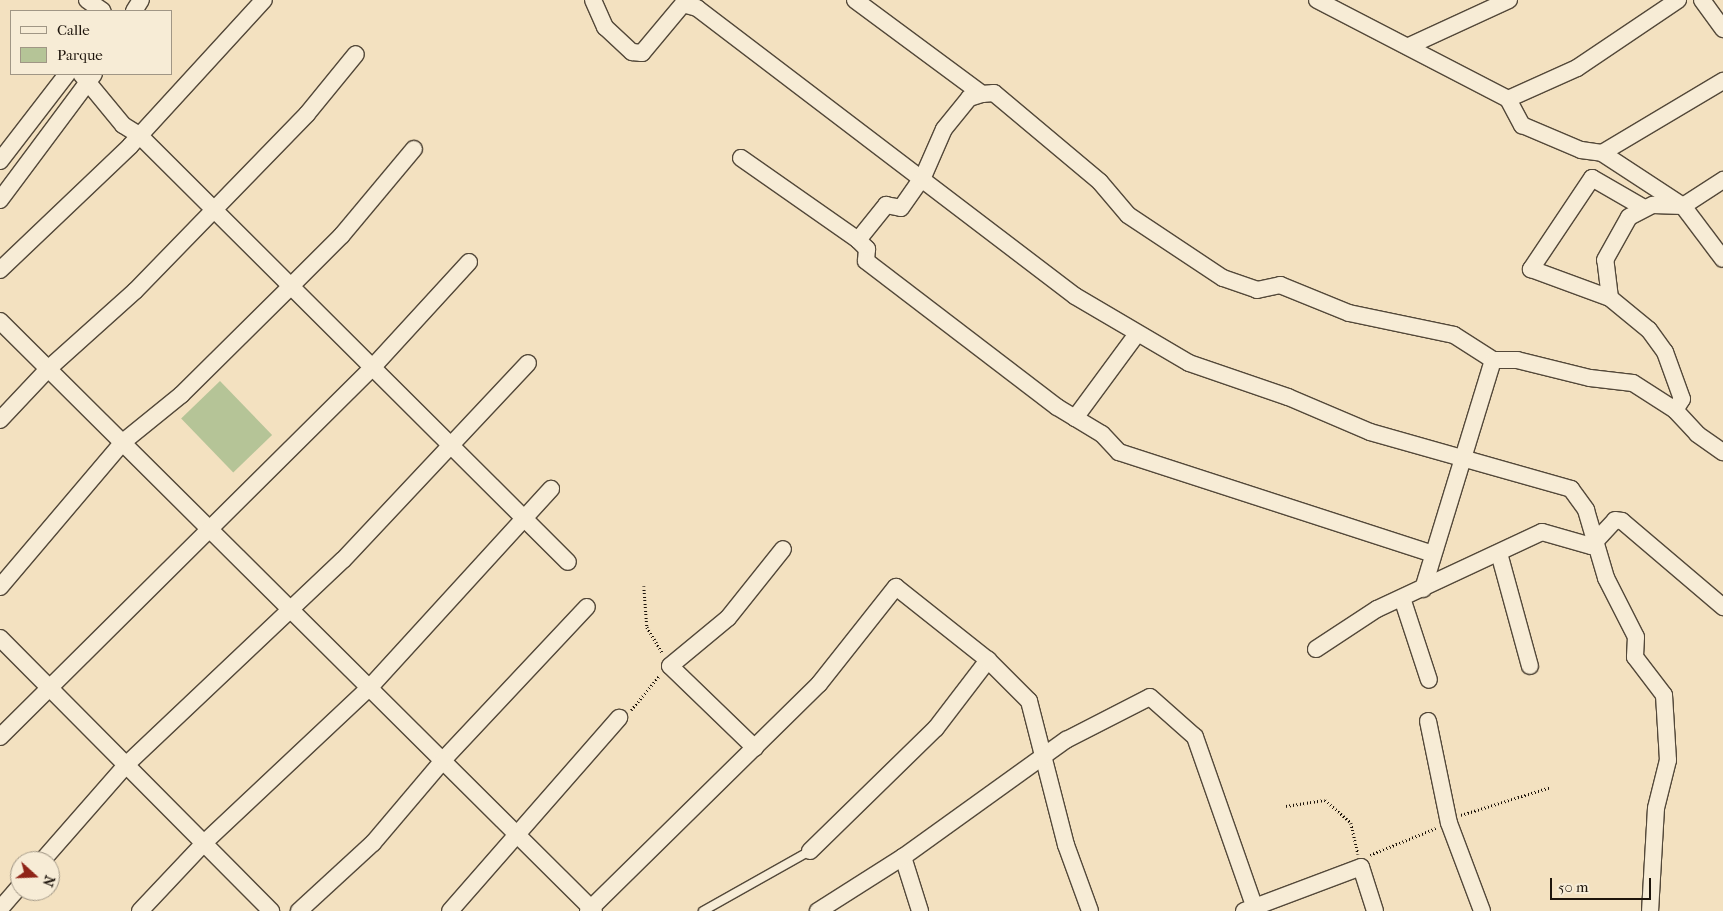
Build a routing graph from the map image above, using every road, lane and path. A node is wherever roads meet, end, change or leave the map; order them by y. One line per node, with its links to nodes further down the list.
1 (87, 0): 9 (street)
2 (264, 0): 18 (street)
3 (593, 0): 23 (street)
4 (855, 0): 16 (street)
5 (1318, 0): 11 (street)
6 (1509, 0): 11 (street)
7 (1678, 0): 17 (street)
8 (1702, 0): 10 (street)
9 (102, 10)
10 (1723, 29)
11 (1409, 46): 17 (street)
12 (356, 54): 28 (street)
13 (65, 75): 22 (street)
14 (87, 78): 18 (street); 25 (street)
15 (1723, 81): 20 (street)
16 (982, 94): 23 (street); 37 (street)
17 (1508, 99): 20 (street)
18 (138, 135): 28 (street); 32 (street)
19 (414, 149): 33 (street)
20 (1602, 153): 26 (street)
21 (741, 158): 29 (street)
22 (0, 161)
23 (923, 177): 29 (street); 36 (street)
24 (1723, 180): 26 (street)
25 (0, 200)
26 (1683, 206): 27 (street); 30 (street)
27 (1644, 208): 34 (street); 34 (street)
28 (213, 210): 33 (street); 39 (street)
29 (858, 240): 42 (street)
30 (1723, 259)
31 (468, 262): 40 (street)
32 (0, 270)
33 (291, 286): 40 (street); 44 (street)
34 (1610, 298): 41 (street)
35 (0, 321): 39 (street)
36 (1137, 334): 42 (street); 47 (street)
37 (1493, 360): 41 (street); 47 (street)
38 (528, 363): 45 (street)
39 (48, 369): 43 (street); 44 (street)
40 (370, 369): 45 (street); 50 (street)
41 (1675, 410): 46 (street)
42 (1074, 418): 54 (street)
43 (0, 420)
44 (123, 442): 50 (street); 57 (street)
45 (451, 450): 49 (street); 60 (street)
46 (1723, 452)
47 (1461, 460): 51 (street); 54 (street)
48 (551, 489): 49 (street)
49 (523, 519): 55 (street); 69 (street)
50 (207, 526): 60 (street); 70 (street)
51 (1597, 543): 53 (street); 61 (street); 100 (street)
52 (783, 549): 66 (street)
53 (1499, 553): 58 (street); 67 (street)
54 (1433, 554): 58 (street)
55 (568, 562)
56 (644, 586): 66 (path)
57 (0, 587)
58 (1423, 589): 59 (street)
59 (1402, 598): 64 (street); 68 (street)
60 (290, 606): 69 (street); 77 (street)
61 (1723, 607)
62 (587, 608): 76 (street)
63 (0, 638): 70 (street)
64 (1316, 649)
65 (988, 660): 74 (street); 75 (street); 84 (street)
66 (670, 666): 71 (path); 74 (street)
67 (1530, 666)
68 (1429, 680)
69 (371, 686): 76 (street); 82 (street)
70 (48, 687): 73 (street); 77 (street)
71 (620, 718): 81 (street)
72 (1428, 721): 80 (street)
73 (0, 737)
74 (755, 748): 88 (street)
75 (1042, 757): 85 (street); 89 (street); 97 (street)
76 (445, 758): 81 (street); 92 (street)
77 (127, 764): 82 (street); 83 (street)
78 (1551, 787): 80 (path)
79 (1286, 806): 80 (path)
80 (1449, 823): 99 (street)
81 (519, 835): 88 (street); 93 (street)
82 (205, 842): 90 (street); 91 (street)
83 (51, 851)
84 (810, 851): 94 (lane)
85 (903, 857): 95 (street); 96 (street)
86 (10, 898): 87 (street)
87 (0, 909)
88 (591, 910)
89 (1251, 910): 98 (street)
90 (140, 911)
91 (271, 911)
92 (299, 911)
93 (450, 911)
94 (703, 911)
95 (818, 911)
96 (920, 911)
97 (1090, 911)
98 (1375, 911)
99 (1482, 911)
100 (1650, 911)

